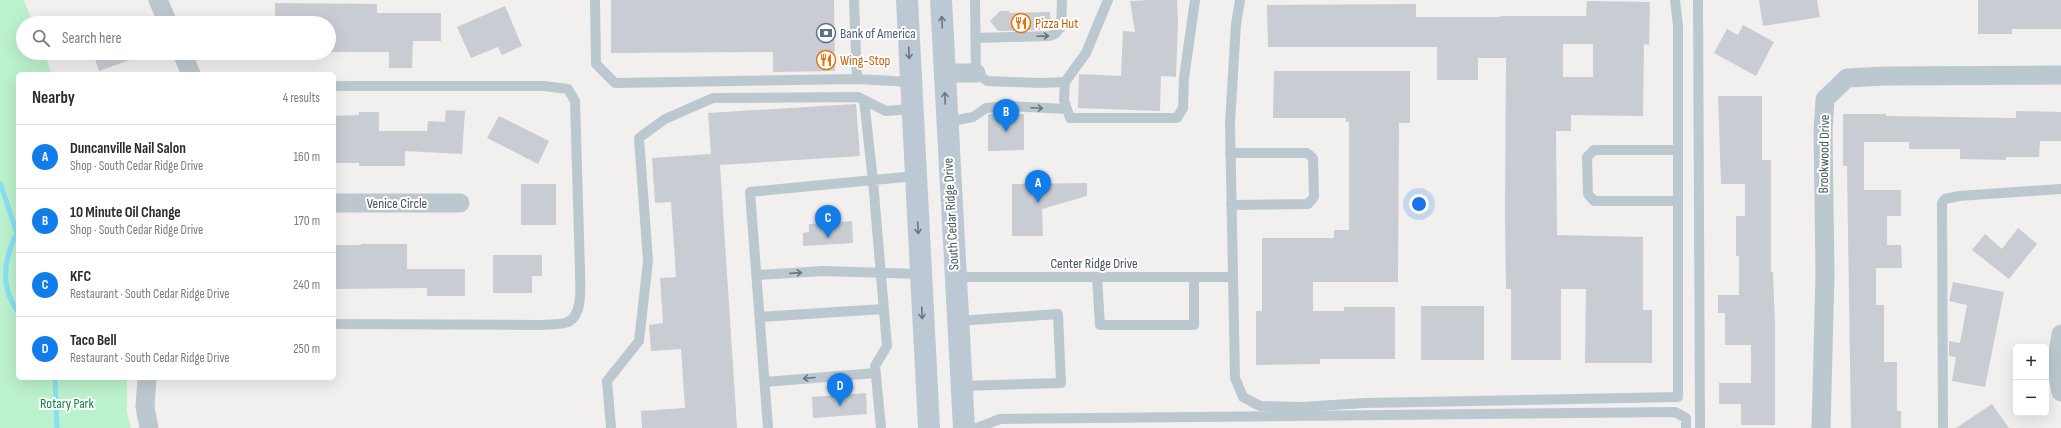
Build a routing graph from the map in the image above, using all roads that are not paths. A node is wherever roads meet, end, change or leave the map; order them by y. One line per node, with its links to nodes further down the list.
1 (158, 0): 13 (street)
2 (595, 0): 20 (lane)
3 (854, 0): 20 (lane)
4 (907, 0): 21 (main road, one-way to 21)
5 (941, 0): 17 (main road, South Cedar Ridge Drive, one-way to 5)
6 (976, 0): 14 (lane)
7 (1062, 0): 14 (lane, one-way to 7)
8 (1108, 0): 22 (lane)
9 (1195, 0): 26 (lane)
10 (1240, 0): 29 (lane)
11 (1675, 0): 28 (lane)
12 (1698, 0): 62 (lane)
13 (165, 16)
14 (976, 38): 18 (lane)
15 (185, 60): 16 (street)
16 (190, 72)
17 (944, 73): 18 (street); 27 (main road, South Cedar Ridge Drive, one-way to 17)
18 (976, 73): 22 (lane)
19 (2061, 75): 63 (street, Brookwood Drive)
20 (857, 79): 21 (lane)
21 (911, 82): 25 (main road)
22 (1064, 82): 26 (lane)
23 (336, 86): 47 (lane)
24 (864, 100): 25 (lane); 31 (lane); 55 (lane)
25 (912, 109): 30 (main road)
26 (1067, 109): 27 (lane, one-way to 26)
27 (946, 122): 40 (main road, South Cedar Ridge Drive)
28 (1678, 150): 33 (lane); 33 (lane)
29 (1230, 153): 36 (lane); 36 (lane)
30 (915, 176): 31 (lane); 38 (main road, one-way to 38)
31 (873, 181): 37 (lane); 39 (lane)
32 (2061, 189): 64 (lane)
33 (1678, 201): 43 (lane)
34 (336, 203): 35 (street, Venice Circle)
35 (460, 203)
36 (1231, 205): 43 (lane)
37 (880, 272): 38 (lane); 39 (lane, one-way to 37); 44 (lane)
38 (920, 274): 40 (main road); 58 (main road, one-way to 58)
39 (757, 275): 45 (lane)
40 (954, 277): 41 (lane, Center Ridge Drive); 46 (main road, South Cedar Ridge Drive)
41 (1097, 277): 42 (lane, Center Ridge Drive); 42 (lane)
42 (1194, 277): 43 (lane, Center Ridge Drive)
43 (1233, 277)
44 (883, 309): 45 (lane); 49 (lane)
45 (760, 318): 51 (lane)
46 (957, 321): 52 (main road, South Cedar Ridge Drive); 52 (lane)
47 (336, 324)
48 (2061, 334): 53 (street)
49 (876, 373): 51 (lane, one-way to 51); 57 (lane)
50 (146, 380): 54 (street)
51 (765, 382): 56 (lane)
52 (961, 386): 59 (main road, South Cedar Ridge Drive)
53 (2061, 392)
54 (150, 428)
55 (611, 428)
56 (768, 428)
57 (882, 428)
58 (929, 428)
59 (964, 428)
60 (977, 428): 61 (lane)
61 (1686, 428)
62 (1700, 428)
63 (1821, 428)
64 (1943, 428)

